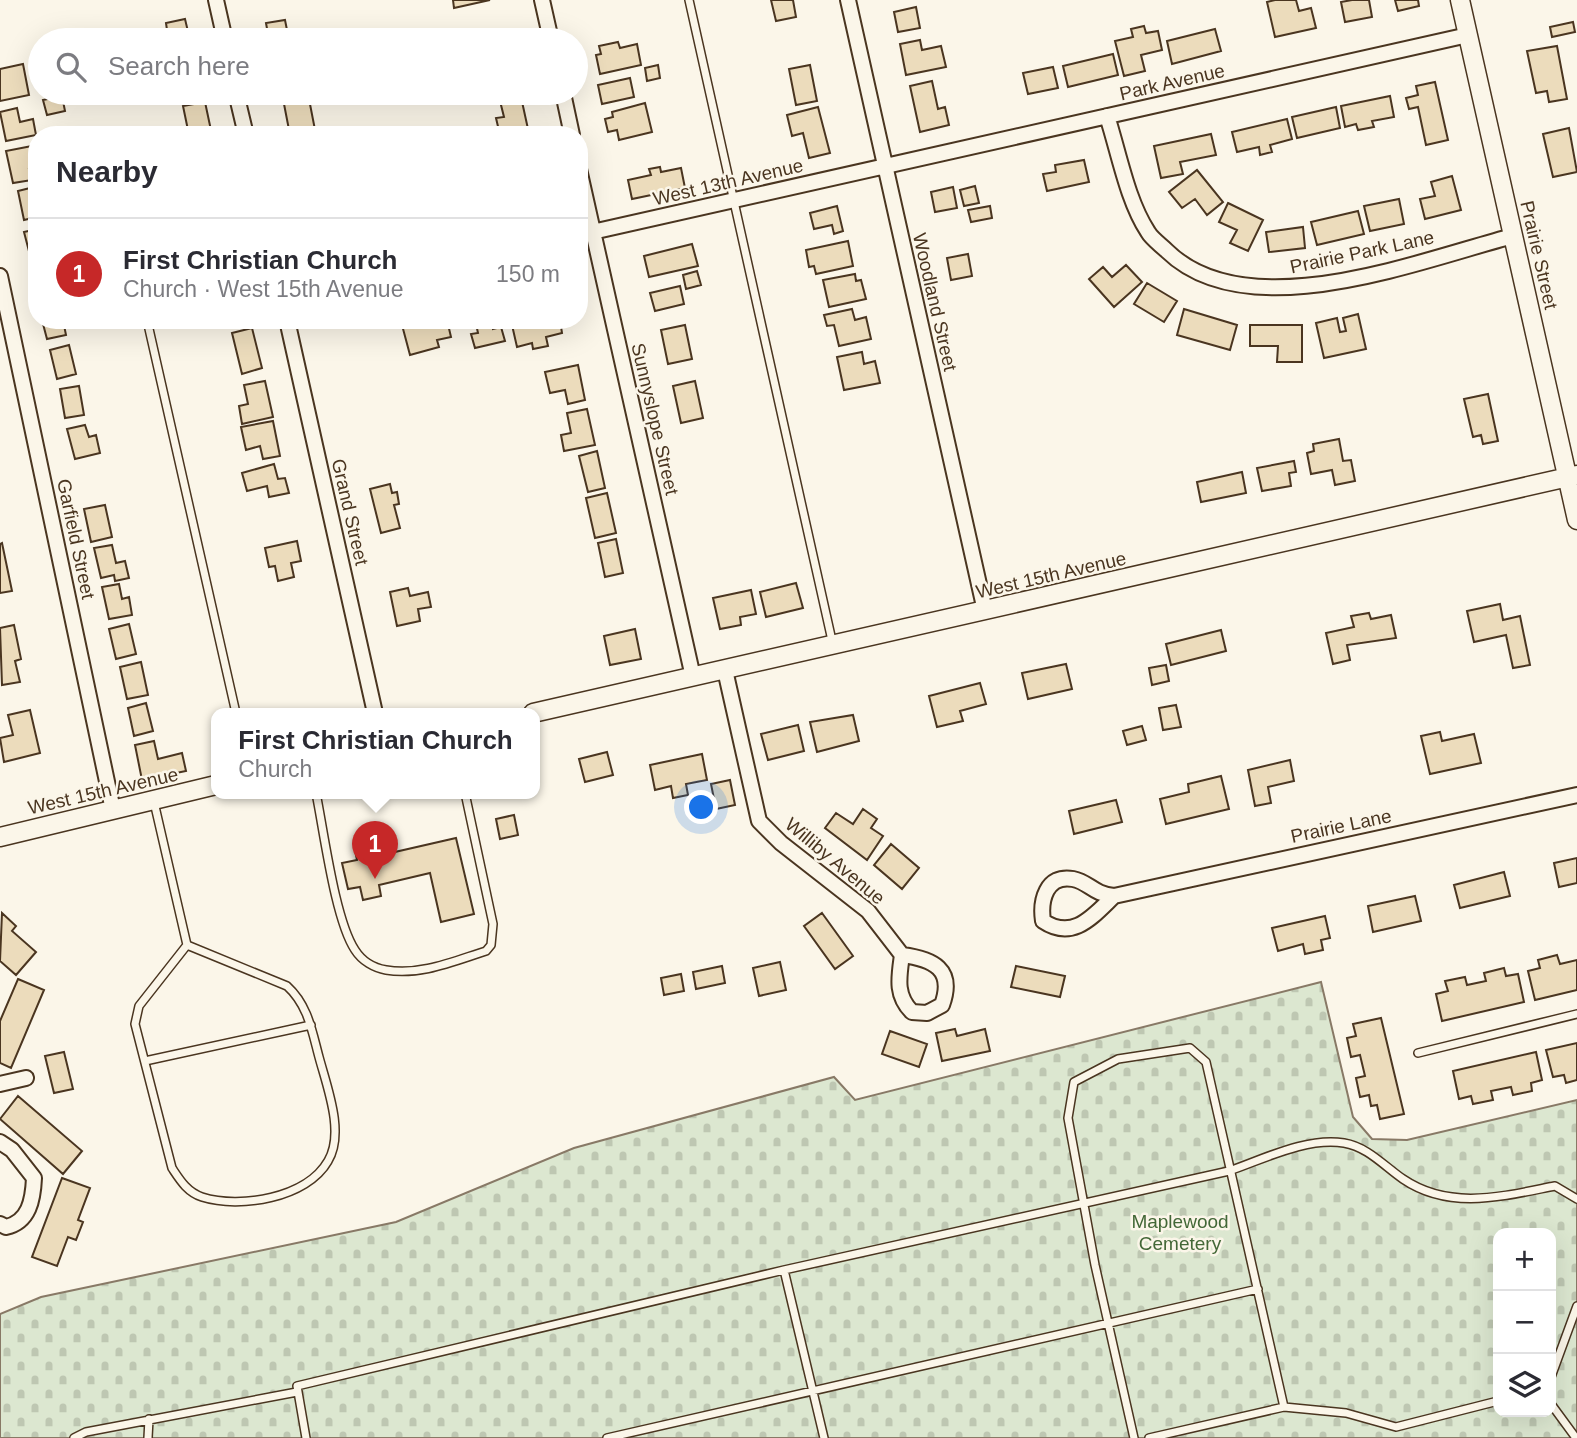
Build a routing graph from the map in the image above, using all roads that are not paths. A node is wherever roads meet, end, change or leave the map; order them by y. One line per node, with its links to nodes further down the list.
1 (216, 0): 6 (street)
2 (542, 0): 7 (street)
3 (689, 0): 15 (lane)
4 (848, 0): 14 (street, Woodland Street)
5 (1460, 0): 8 (street, Prairie Street)
6 (222, 28)
7 (548, 28)
8 (1468, 36): 11 (street, Park Avenue); 17 (street, Prairie Street)
9 (239, 105): 12 (street)
10 (566, 105): 13 (street)
11 (1107, 116): 14 (street, Park Avenue); 17 (street, Prairie Park Lane)
12 (244, 126)
13 (570, 126)
14 (885, 166): 15 (street, West 13th Avenue); 24 (street, Woodland Street)
15 (733, 200): 16 (street, West 13th Avenue); 25 (lane)
16 (588, 233)
17 (1513, 236): 22 (street, Prairie Street)
18 (588, 241): 27 (street, Sunnyslope Street)
19 (0, 276): 36 (street, Garfield Street)
20 (149, 329): 28 (lane)
21 (289, 329): 29 (street, Grand Street)
22 (1572, 476): 23 (street, Prairie Street); 24 (street, West 15th Avenue)
23 (1577, 520)
24 (985, 611): 25 (street, West 15th Avenue)
25 (833, 645): 26 (street, West 15th Avenue)
26 (726, 670): 27 (street, West 15th Avenue); 40 (street, Williby Avenue)
27 (693, 677): 30 (street, West 15th Avenue)
28 (235, 708)
29 (374, 708)
30 (540, 711)
31 (211, 786): 35 (street, West 15th Avenue)
32 (1577, 795): 38 (street, Prairie Lane)
33 (317, 799): 34 (lane)
34 (466, 799)
35 (153, 801): 36 (street, West 15th Avenue); 39 (lane)
36 (113, 810): 37 (street, West 15th Avenue)
37 (0, 837)
38 (1114, 896): 38 (street)
39 (187, 945): 42 (lane); 44 (lane)
40 (902, 955)
41 (1577, 1014): 43 (lane)
42 (311, 1025): 44 (lane); 44 (lane)
43 (1418, 1053)
44 (145, 1061)
45 (26, 1078): 46 (street)
46 (0, 1084)
47 (0, 1142): 51 (street)
48 (1229, 1171): 49 (lane); 50 (lane); 50 (lane); 53 (lane)
49 (1577, 1199)
50 (1084, 1204): 52 (lane); 55 (lane)
51 (0, 1224)
52 (784, 1270): 57 (lane); 58 (lane)
53 (1258, 1289): 55 (lane); 60 (lane)
54 (1577, 1306): 56 (lane)
55 (1108, 1324): 57 (lane); 68 (lane)
56 (1556, 1363)
57 (813, 1391): 66 (lane); 67 (lane)
58 (297, 1392): 62 (lane); 65 (lane)
59 (1493, 1402): 60 (lane)
60 (1284, 1407): 69 (lane)
61 (1556, 1411): 70 (lane)
62 (149, 1419): 63 (lane); 64 (lane)
63 (74, 1438)
64 (148, 1438)
65 (306, 1438)
66 (607, 1438)
67 (824, 1438)
68 (1134, 1438)
69 (1149, 1438)
70 (1576, 1438)

